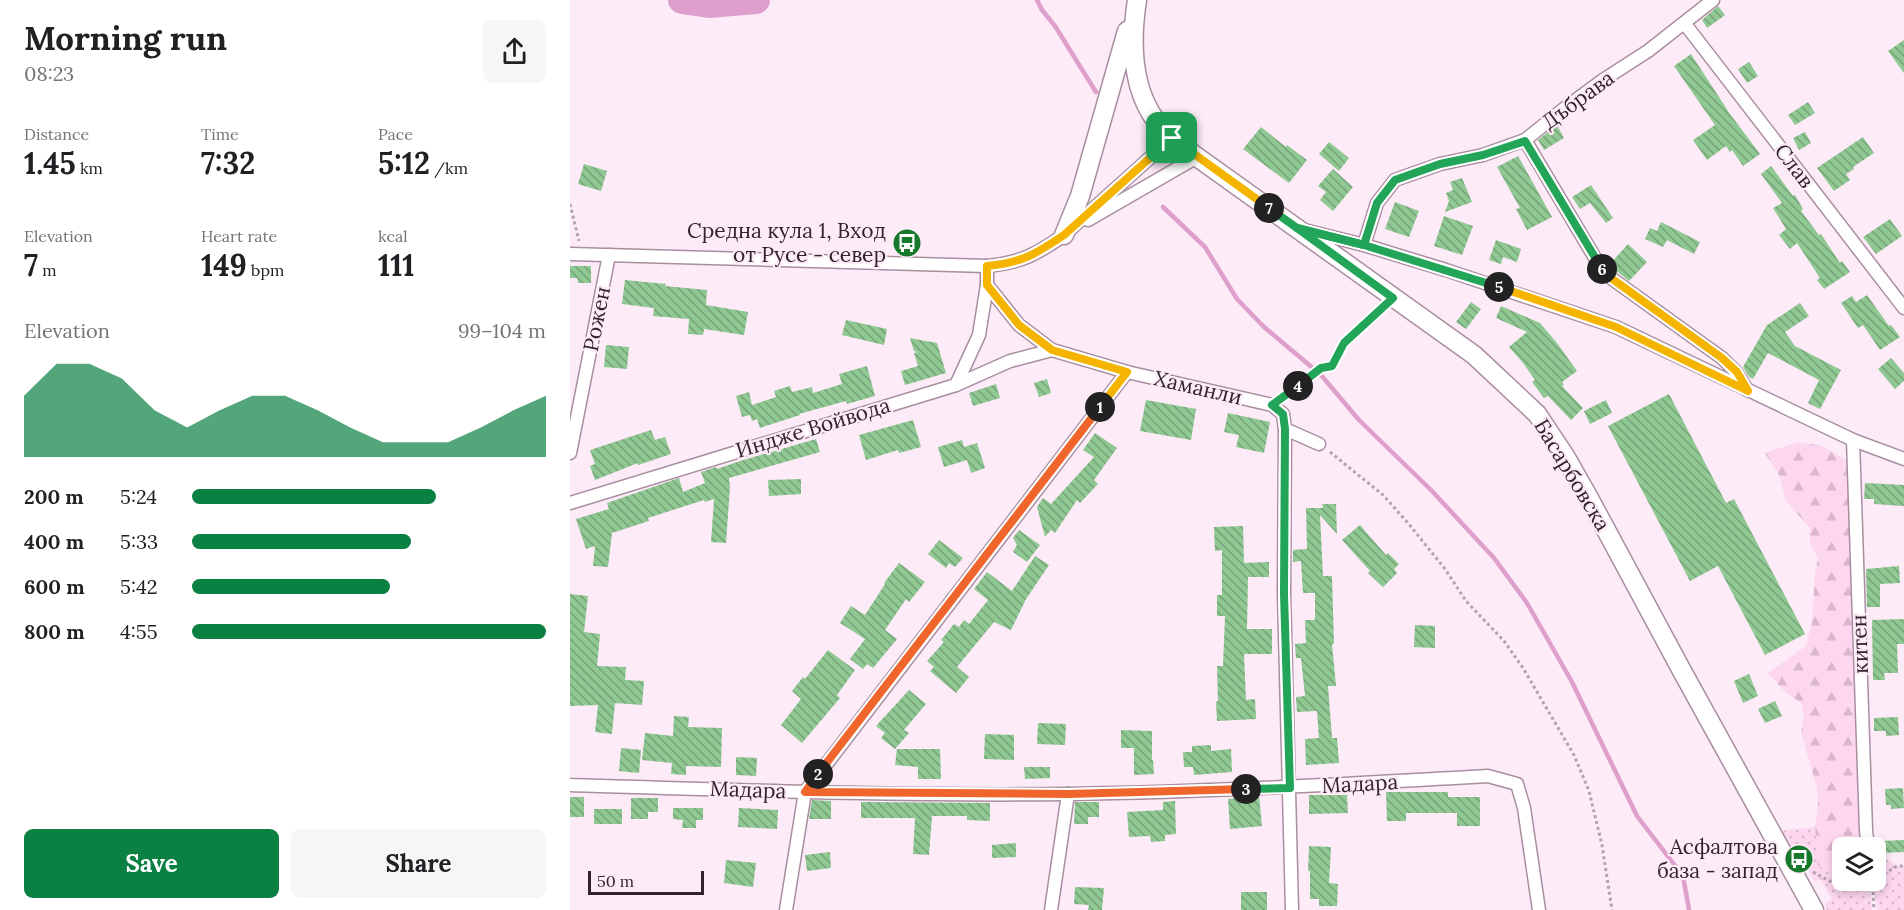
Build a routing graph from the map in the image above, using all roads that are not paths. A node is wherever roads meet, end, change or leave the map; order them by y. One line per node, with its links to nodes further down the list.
1 (1137, 0): 4 (street, Басарбовска); 8 (street)
2 (1713, 0): 3 (street, Дъбрава)
3 (1685, 24): 5 (street, Дъбрава); 14 (street, Слав)
4 (1172, 138): 6 (street, Басарбовска); 8 (street)
5 (1525, 141): 9 (street, Дъбрава); 18 (street)
6 (1197, 157): 7 (street, Басарбовска); 8 (street)
7 (1297, 228): 9 (street); 34 (street, Басарбовска)
8 (1064, 235): 12 (street)
9 (1364, 245): 18 (street)
10 (576, 254): 11 (street)
11 (609, 255): 12 (street); 22 (street, Рожен)
12 (987, 266): 13 (street)
13 (987, 285): 15 (street, Хаманли); 17 (street)
14 (1904, 308)
15 (1052, 350): 16 (street, Хаманли); 17 (street, Индже Войвода)
16 (1127, 372): 19 (street, Хаманли); 27 (street)
17 (956, 385): 24 (street, Индже Войвода)
18 (1748, 391): 20 (street)
19 (1285, 429): 21 (street); 26 (street)
20 (1853, 440): 23 (street); 29 (street, китен)
21 (1319, 444)
22 (570, 453)
23 (1904, 459)
24 (570, 503)
25 (570, 785): 27 (street, Мадара)
26 (1290, 788): 28 (street, Мадара); 32 (street); 33 (street, Мадара)
27 (805, 792): 28 (street, Мадара); 30 (street)
28 (1068, 794): 31 (street)
29 (1867, 837)
30 (786, 910)
31 (1051, 910)
32 (1292, 910)
33 (1539, 910)
34 (1814, 910)

